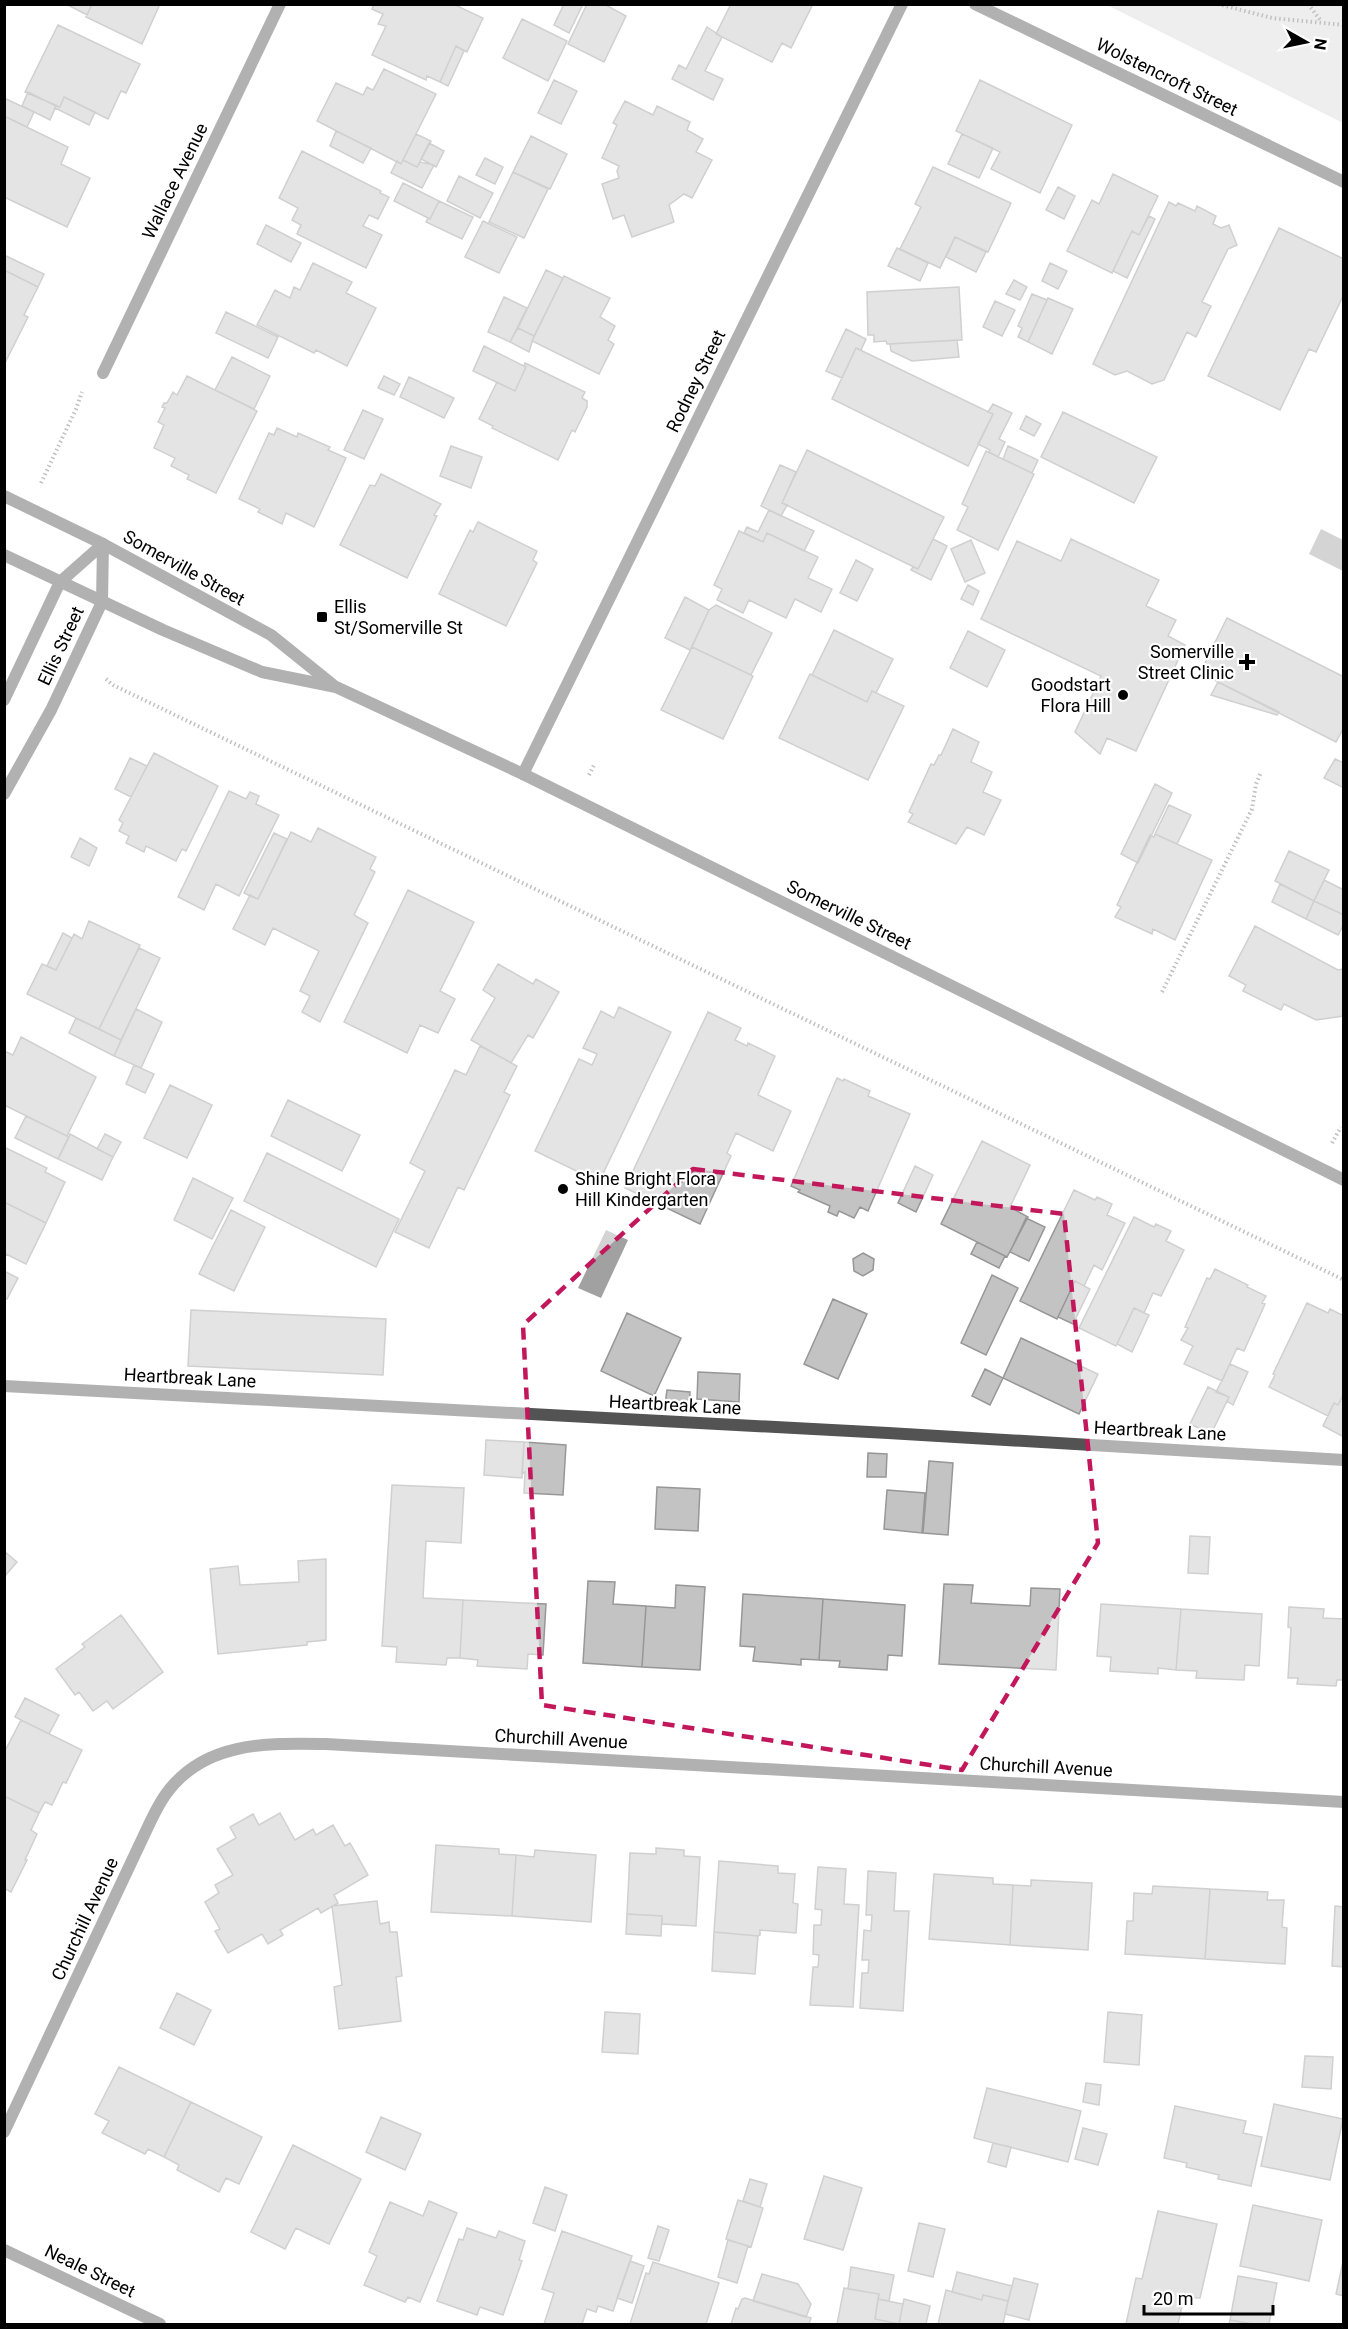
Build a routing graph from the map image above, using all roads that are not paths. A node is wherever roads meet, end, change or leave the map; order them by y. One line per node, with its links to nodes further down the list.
1 (280, 4): 5 (street, Wallace Avenue)
2 (902, 4): 13 (street, Rodney Street)
3 (975, 4): 4 (street, Wolstencroft Street)
4 (1344, 182)
5 (103, 373)
6 (4, 496): 7 (street, Somerville Street)
7 (103, 544): 9 (street, Ellis Street); 10 (street, Ellis Street); 11 (street, Somerville Street)
8 (4, 555): 9 (street, Somerville Street)
9 (60, 582): 10 (street, Somerville Street); 12 (street, Ellis Street)
10 (102, 602): 11 (street, Somerville Street); 14 (street, Ellis Street)
11 (336, 687): 13 (street, Somerville Street)
12 (4, 700)
13 (523, 774): 15 (street, Somerville Street)
14 (4, 794)
15 (1344, 1180)
16 (4, 1386): 17 (street, Heartbreak Lane)
17 (1344, 1460)
18 (1344, 1802): 19 (street, Churchill Avenue)
19 (4, 2132)
20 (4, 2250): 21 (street, Neale Street)
21 (160, 2325)

